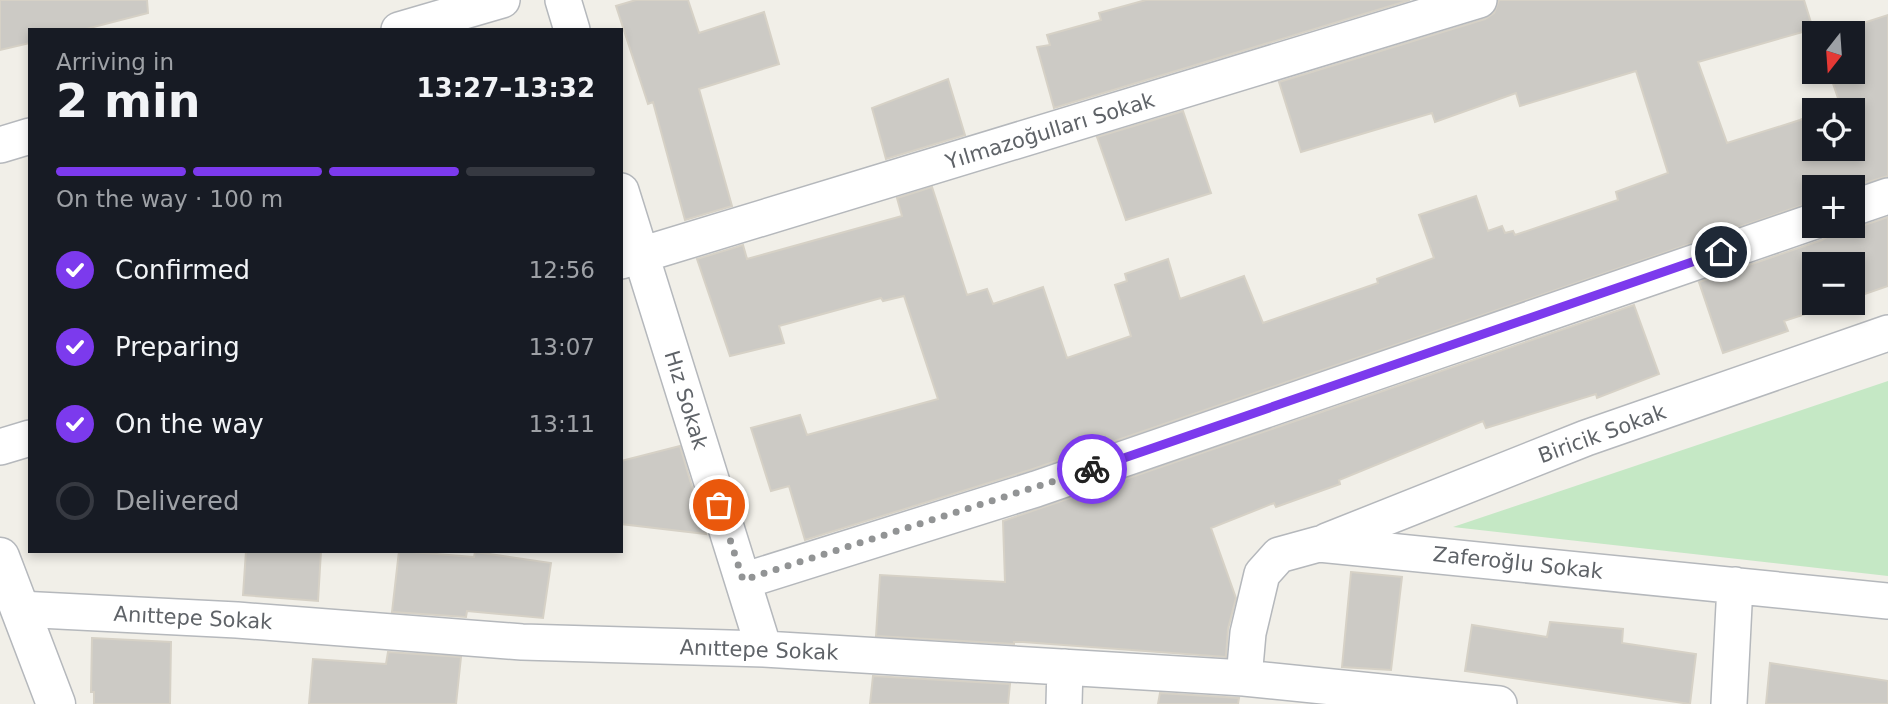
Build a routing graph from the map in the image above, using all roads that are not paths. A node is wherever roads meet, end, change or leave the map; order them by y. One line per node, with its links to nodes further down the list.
1 (502, 0): 4 (street)
2 (563, 0): 5 (street)
3 (1479, 0): 12 (street, Yılmazoğulları Sokak)
4 (406, 28)
5 (571, 28)
6 (28, 137): 7 (street)
7 (0, 145)
8 (1888, 196): 10 (street)
9 (623, 204): 12 (street, Hız Sokak)
10 (1865, 204)
11 (1802, 225): 18 (street)
12 (631, 258): 18 (street, Hız Sokak)
13 (1888, 333): 16 (street, Biricik Sokak)
14 (28, 439): 15 (street)
15 (0, 447)
16 (1320, 544): 19 (street, Zaferoğlu Sokak); 24 (street, Zaferoğlu Sokak)
17 (0, 557): 21 (street)
18 (743, 580): 22 (street, Hız Sokak)
19 (1734, 585): 20 (street, Zaferoğlu Sokak); 28 (street)
20 (1888, 601)
21 (19, 609): 22 (street, Anıttepe Sokak); 25 (street)
22 (764, 649): 23 (street, Anıttepe Sokak)
23 (1066, 667): 24 (street, Anıttepe Sokak); 26 (street)
24 (1244, 678): 27 (street, Anıttepe Sokak)
25 (56, 704)
26 (1063, 704)
27 (1499, 704)
28 (1729, 704)

